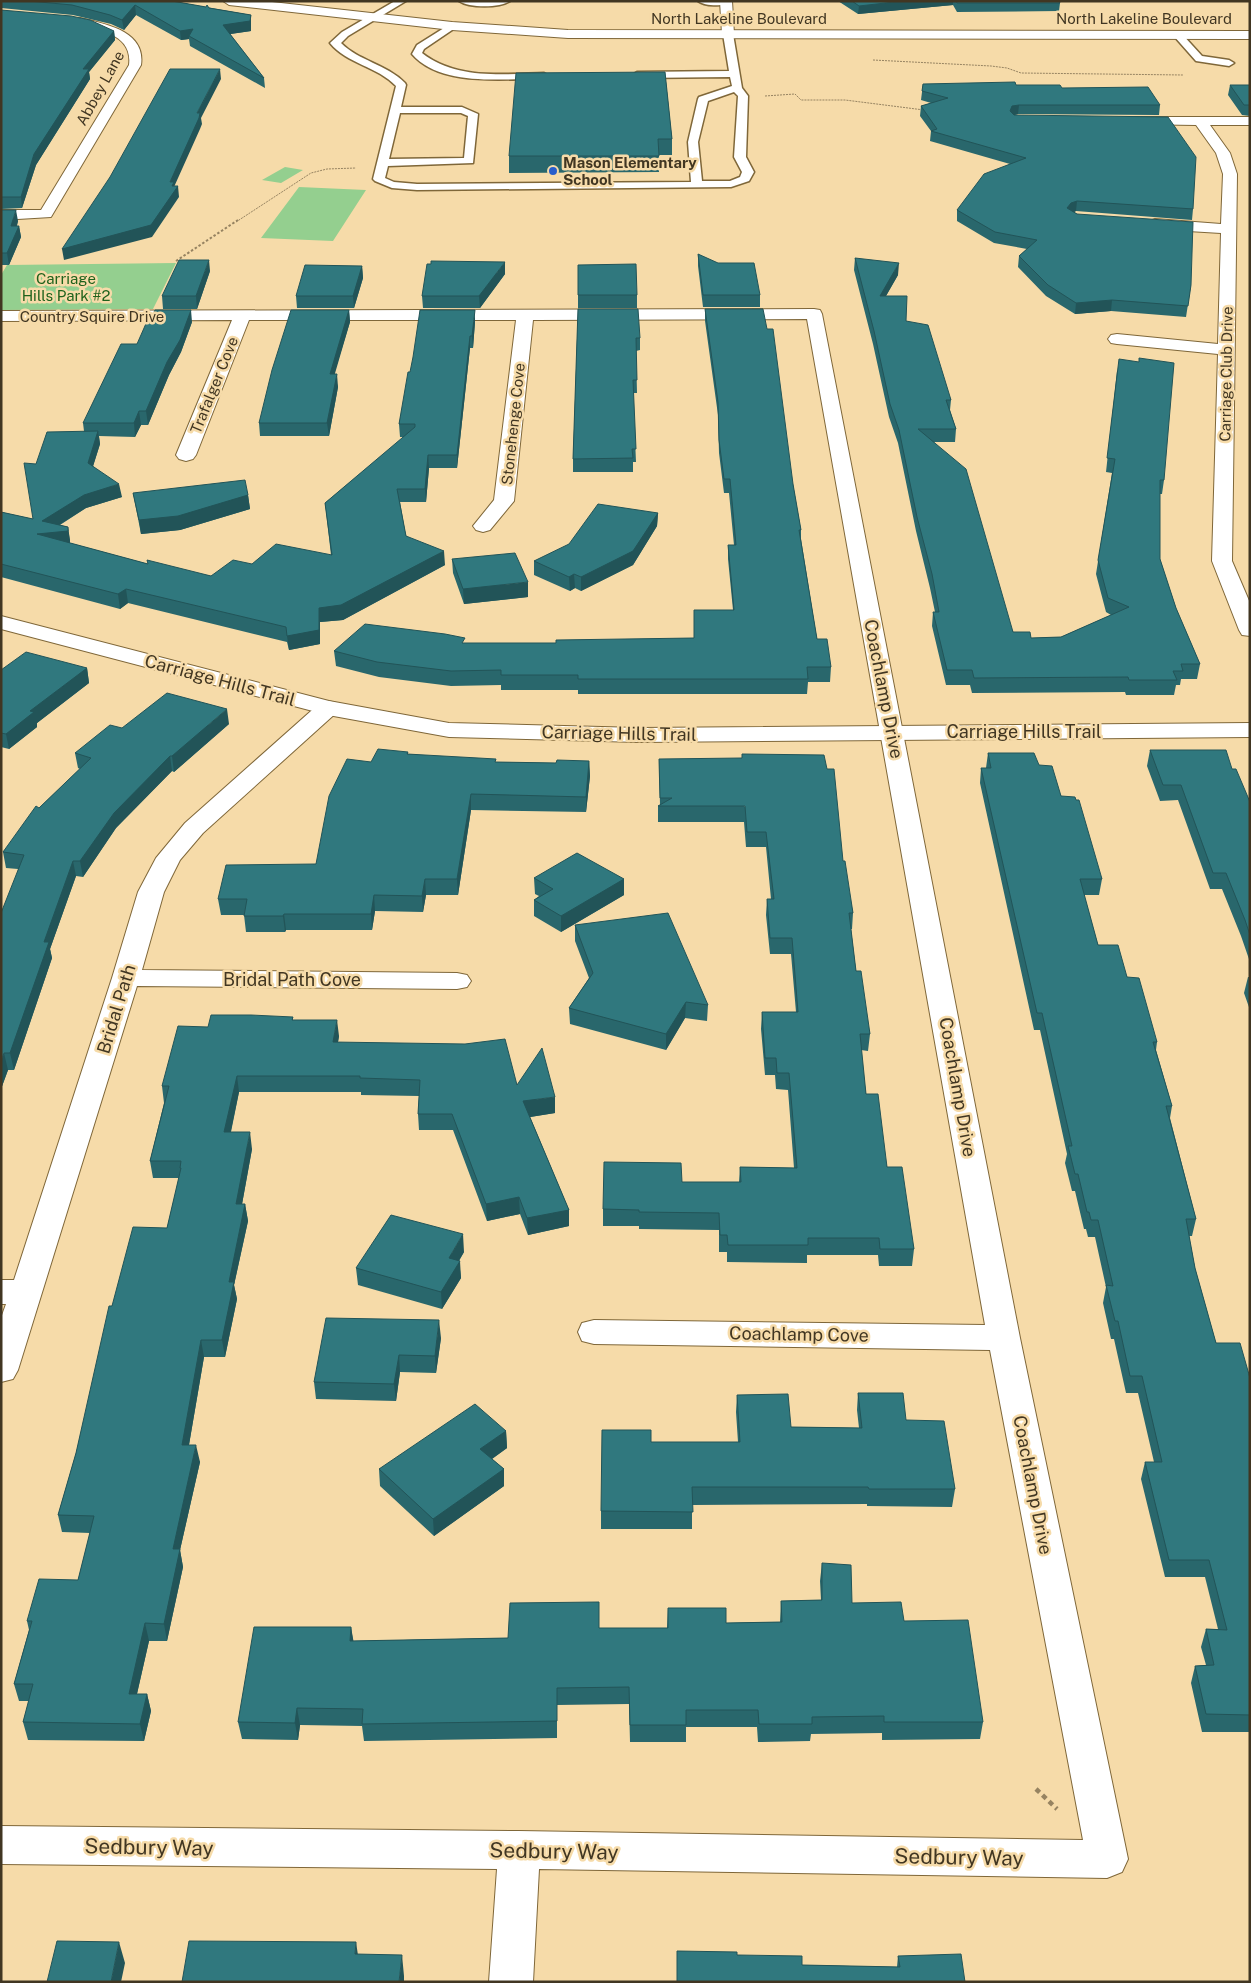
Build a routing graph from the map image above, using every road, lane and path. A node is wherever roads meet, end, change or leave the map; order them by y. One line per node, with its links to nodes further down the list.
1 (230, 1): 9 (street, North Lakeline Boulevard)
2 (309, 1): 8 (street, North Lakeline Boulevard)
3 (402, 1): 8 (lane)
4 (463, 1): 5 (lane)
5 (506, 1)
6 (702, 1): 7 (lane)
7 (726, 1): 13 (street)
8 (387, 10): 9 (lane); 13 (street, North Lakeline Boulevard)
9 (374, 17): 11 (street, North Lakeline Boulevard); 23 (lane)
10 (68, 19): 30 (street, Abbey Lane)
11 (452, 26): 13 (street, North Lakeline Boulevard); 20 (lane)
12 (1250, 26): 13 (street, North Lakeline Boulevard)
13 (728, 30): 14 (street, North Lakeline Boulevard); 18 (lane)
14 (1178, 35): 15 (street, North Lakeline Boulevard); 17 (lane)
15 (1250, 35)
16 (866, 60): 17 (path)
17 (1229, 63)
18 (734, 74): 19 (lane); 21 (lane)
19 (630, 75)
20 (553, 76)
21 (737, 88): 29 (lane); 29 (lane)
22 (764, 96): 24 (path)
23 (396, 110): 28 (lane); 28 (lane)
24 (929, 110)
25 (1124, 121): 27 (street)
26 (1250, 121): 27 (street)
27 (1201, 122): 32 (street, Carriage Club Drive)
28 (381, 165): 29 (lane); 33 (path)
29 (697, 185)
30 (1, 215)
31 (1144, 223): 32 (street)
32 (1229, 229): 39 (street, Carriage Club Drive)
33 (176, 261)
34 (525, 314): 35 (street, Country Squire Drive); 36 (street, Country Squire Drive); 41 (street, Stonehenge Cove)
35 (814, 314): 46 (street, Coachlamp Drive)
36 (242, 315): 37 (street, Country Squire Drive); 40 (street, Trafalger Cove)
37 (1, 316)
38 (1117, 339): 39 (street)
39 (1226, 350): 43 (street, Carriage Club Drive)
40 (186, 455)
41 (484, 526)
42 (3, 624): 44 (street, Carriage Hills Trail)
43 (1250, 630)
44 (328, 708): 46 (street, Carriage Hills Trail); 47 (street, Bridal Path)
45 (1250, 730): 46 (street, Carriage Hills Trail)
46 (892, 732): 51 (street, Coachlamp Drive)
47 (126, 978): 48 (street, Bridal Path Cove); 49 (street, Bridal Path)
48 (457, 981)
49 (14, 1292): 52 (street, Bridal Path)
50 (594, 1332): 51 (street, Coachlamp Cove)
51 (1004, 1338): 55 (street, Coachlamp Drive)
52 (1, 1370)
53 (1, 1845): 54 (street, Sedbury Way)
54 (519, 1850): 55 (street, Sedbury Way); 56 (street)
55 (1107, 1859)
56 (510, 1982)

